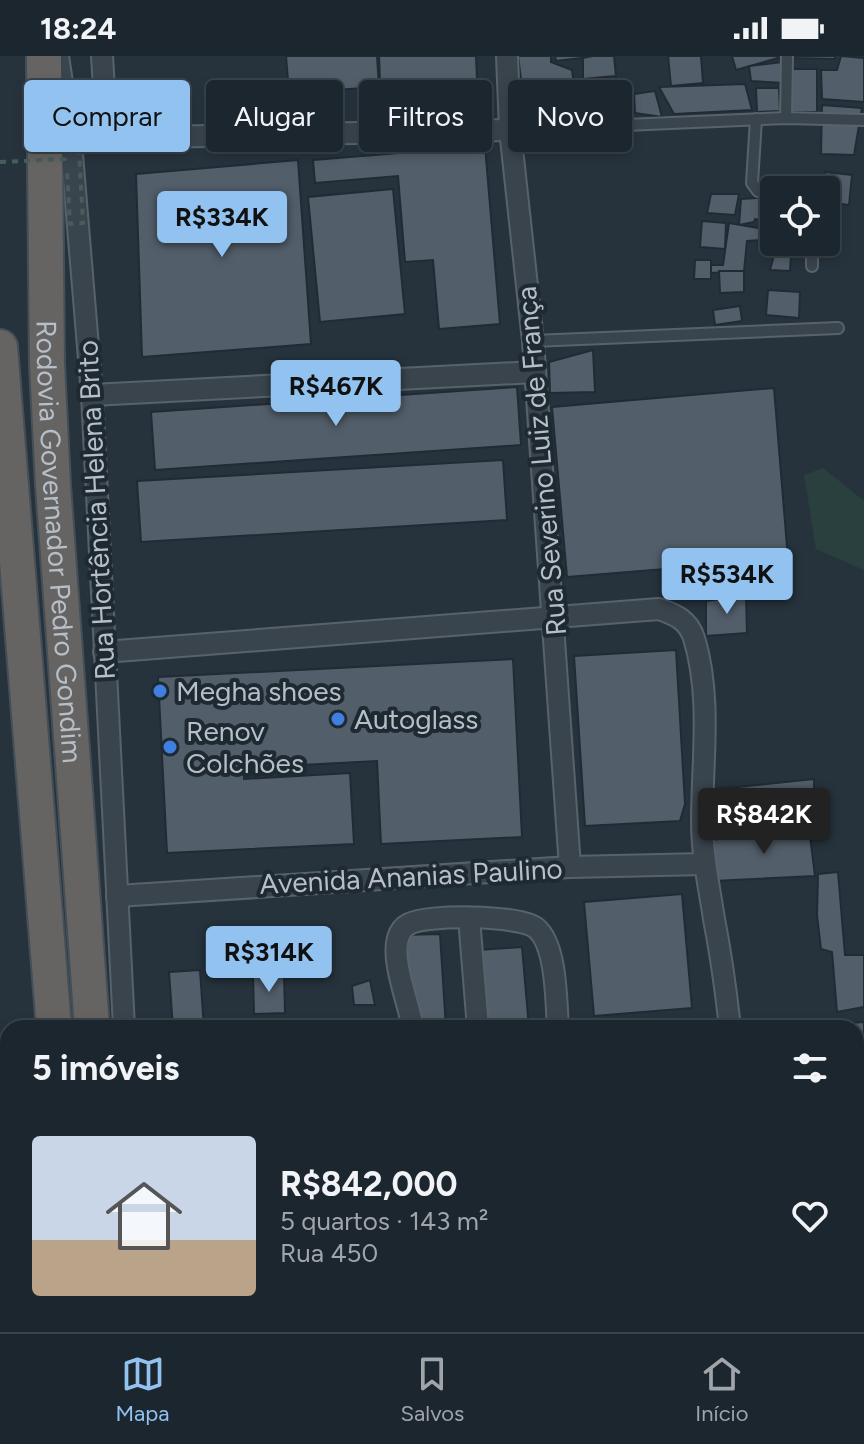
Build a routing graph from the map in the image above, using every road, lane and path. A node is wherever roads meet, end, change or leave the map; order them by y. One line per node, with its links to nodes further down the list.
1 (44, 56): 36 (highway, Rodovia Governador Pedro Gondim)
2 (58, 56): 6 (street)
3 (102, 56): 7 (street, Rua Hortência Helena Brito)
4 (507, 56): 8 (street, Rua Severino Luiz de França)
5 (787, 56): 9 (lane)
6 (67, 80)
7 (98, 80)
8 (508, 81)
9 (786, 118): 10 (lane); 11 (lane)
10 (756, 119): 12 (lane); 19 (lane)
11 (864, 120)
12 (632, 125)
13 (508, 130): 14 (street)
14 (190, 138)
15 (89, 152): 26 (street, Rua Hortência Helena Brito)
16 (512, 152): 23 (street, Rua Severino Luiz de França)
17 (0, 162): 18 (path, bridge)
18 (67, 169)
19 (760, 191)
20 (812, 256): 21 (lane)
21 (812, 266)
22 (838, 328): 23 (lane)
23 (533, 341): 25 (street, Rua Severino Luiz de França)
24 (0, 347): 27 (highway, Rodovia Governador Pedro Gondim)
25 (535, 372): 26 (street); 29 (street, Rua Severino Luiz de França)
26 (92, 395): 30 (street, Rua Hortência Helena Brito)
27 (11, 483): 28 (street); 35 (highway, Rodovia Governador Pedro Gondim)
28 (0, 521)
29 (554, 617): 30 (street); 31 (street); 32 (street, Rua Severino Luiz de França)
30 (104, 652): 33 (street, Rua Hortência Helena Brito)
31 (705, 864): 32 (street, Avenida Ananias Paulino); 41 (street)
32 (570, 867): 33 (street, Avenida Ananias Paulino)
33 (117, 896): 37 (street, Rua Hortência Helena Brito)
34 (469, 918): 38 (street); 39 (street); 40 (street)
35 (53, 1020)
36 (91, 1020)
37 (124, 1020)
38 (411, 1020)
39 (477, 1020)
40 (557, 1020)
41 (729, 1020)

